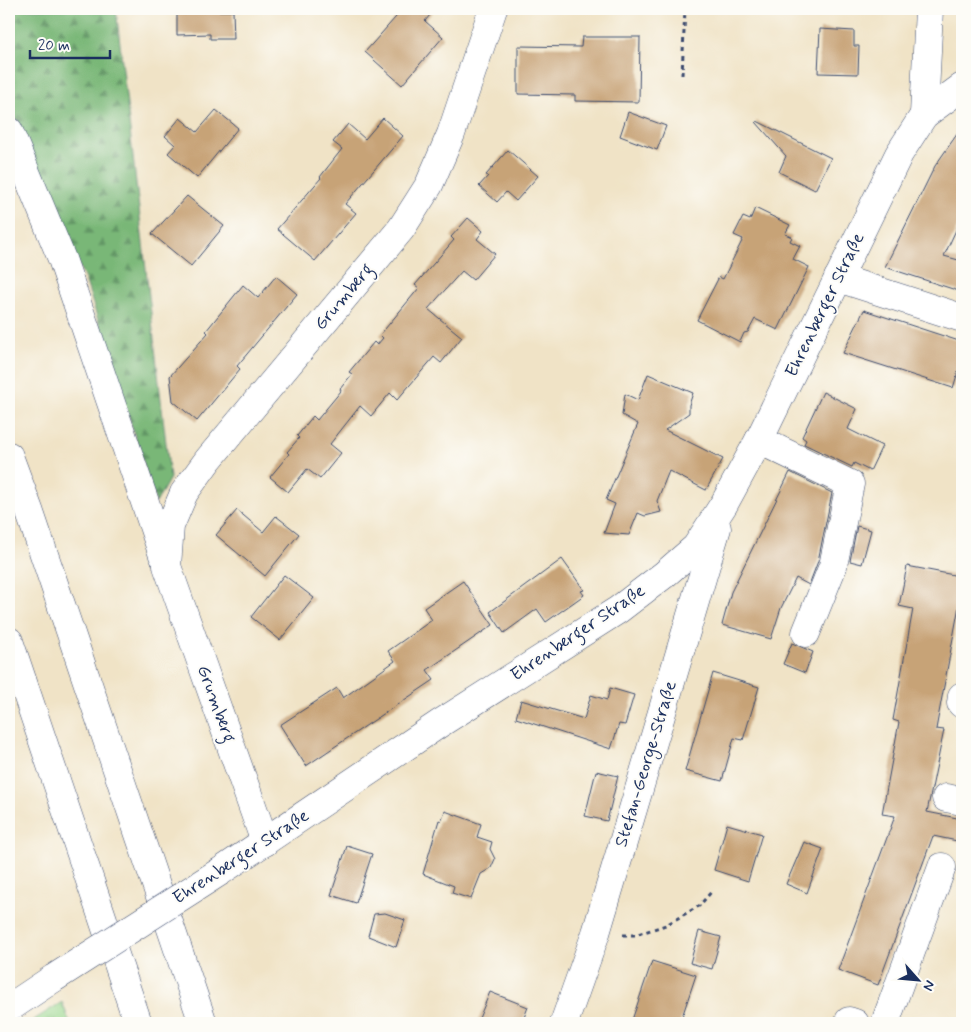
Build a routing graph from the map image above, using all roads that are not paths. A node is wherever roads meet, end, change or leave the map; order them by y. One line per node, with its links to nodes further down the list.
1 (493, 9): 11 (main road, Grumberg)
2 (929, 9): 4 (main road)
3 (962, 87): 4 (main road, Ehrenberger Straße)
4 (924, 115): 6 (main road, Ehrenberger Straße)
5 (9, 131): 11 (main road, Grumberg)
6 (838, 278): 7 (main road); 8 (main road, Ehrenberger Straße)
7 (962, 318)
8 (759, 440): 10 (main road, Ehrenberger Straße); 12 (main road)
9 (9, 456): 20 (main road)
10 (724, 504): 16 (main road, Ehrenberger Straße); 21 (main road, Stefan-George-Straße)
11 (167, 566): 16 (main road, Grumberg)
12 (806, 633)
13 (9, 640): 19 (main road)
14 (962, 696): 15 (main road)
15 (962, 704)
16 (265, 842): 18 (main road, Ehrenberger Straße, bridge)
17 (942, 867): 22 (main road)
18 (9, 1008)
19 (138, 1023)
20 (203, 1023)
21 (564, 1023)
22 (885, 1023)

